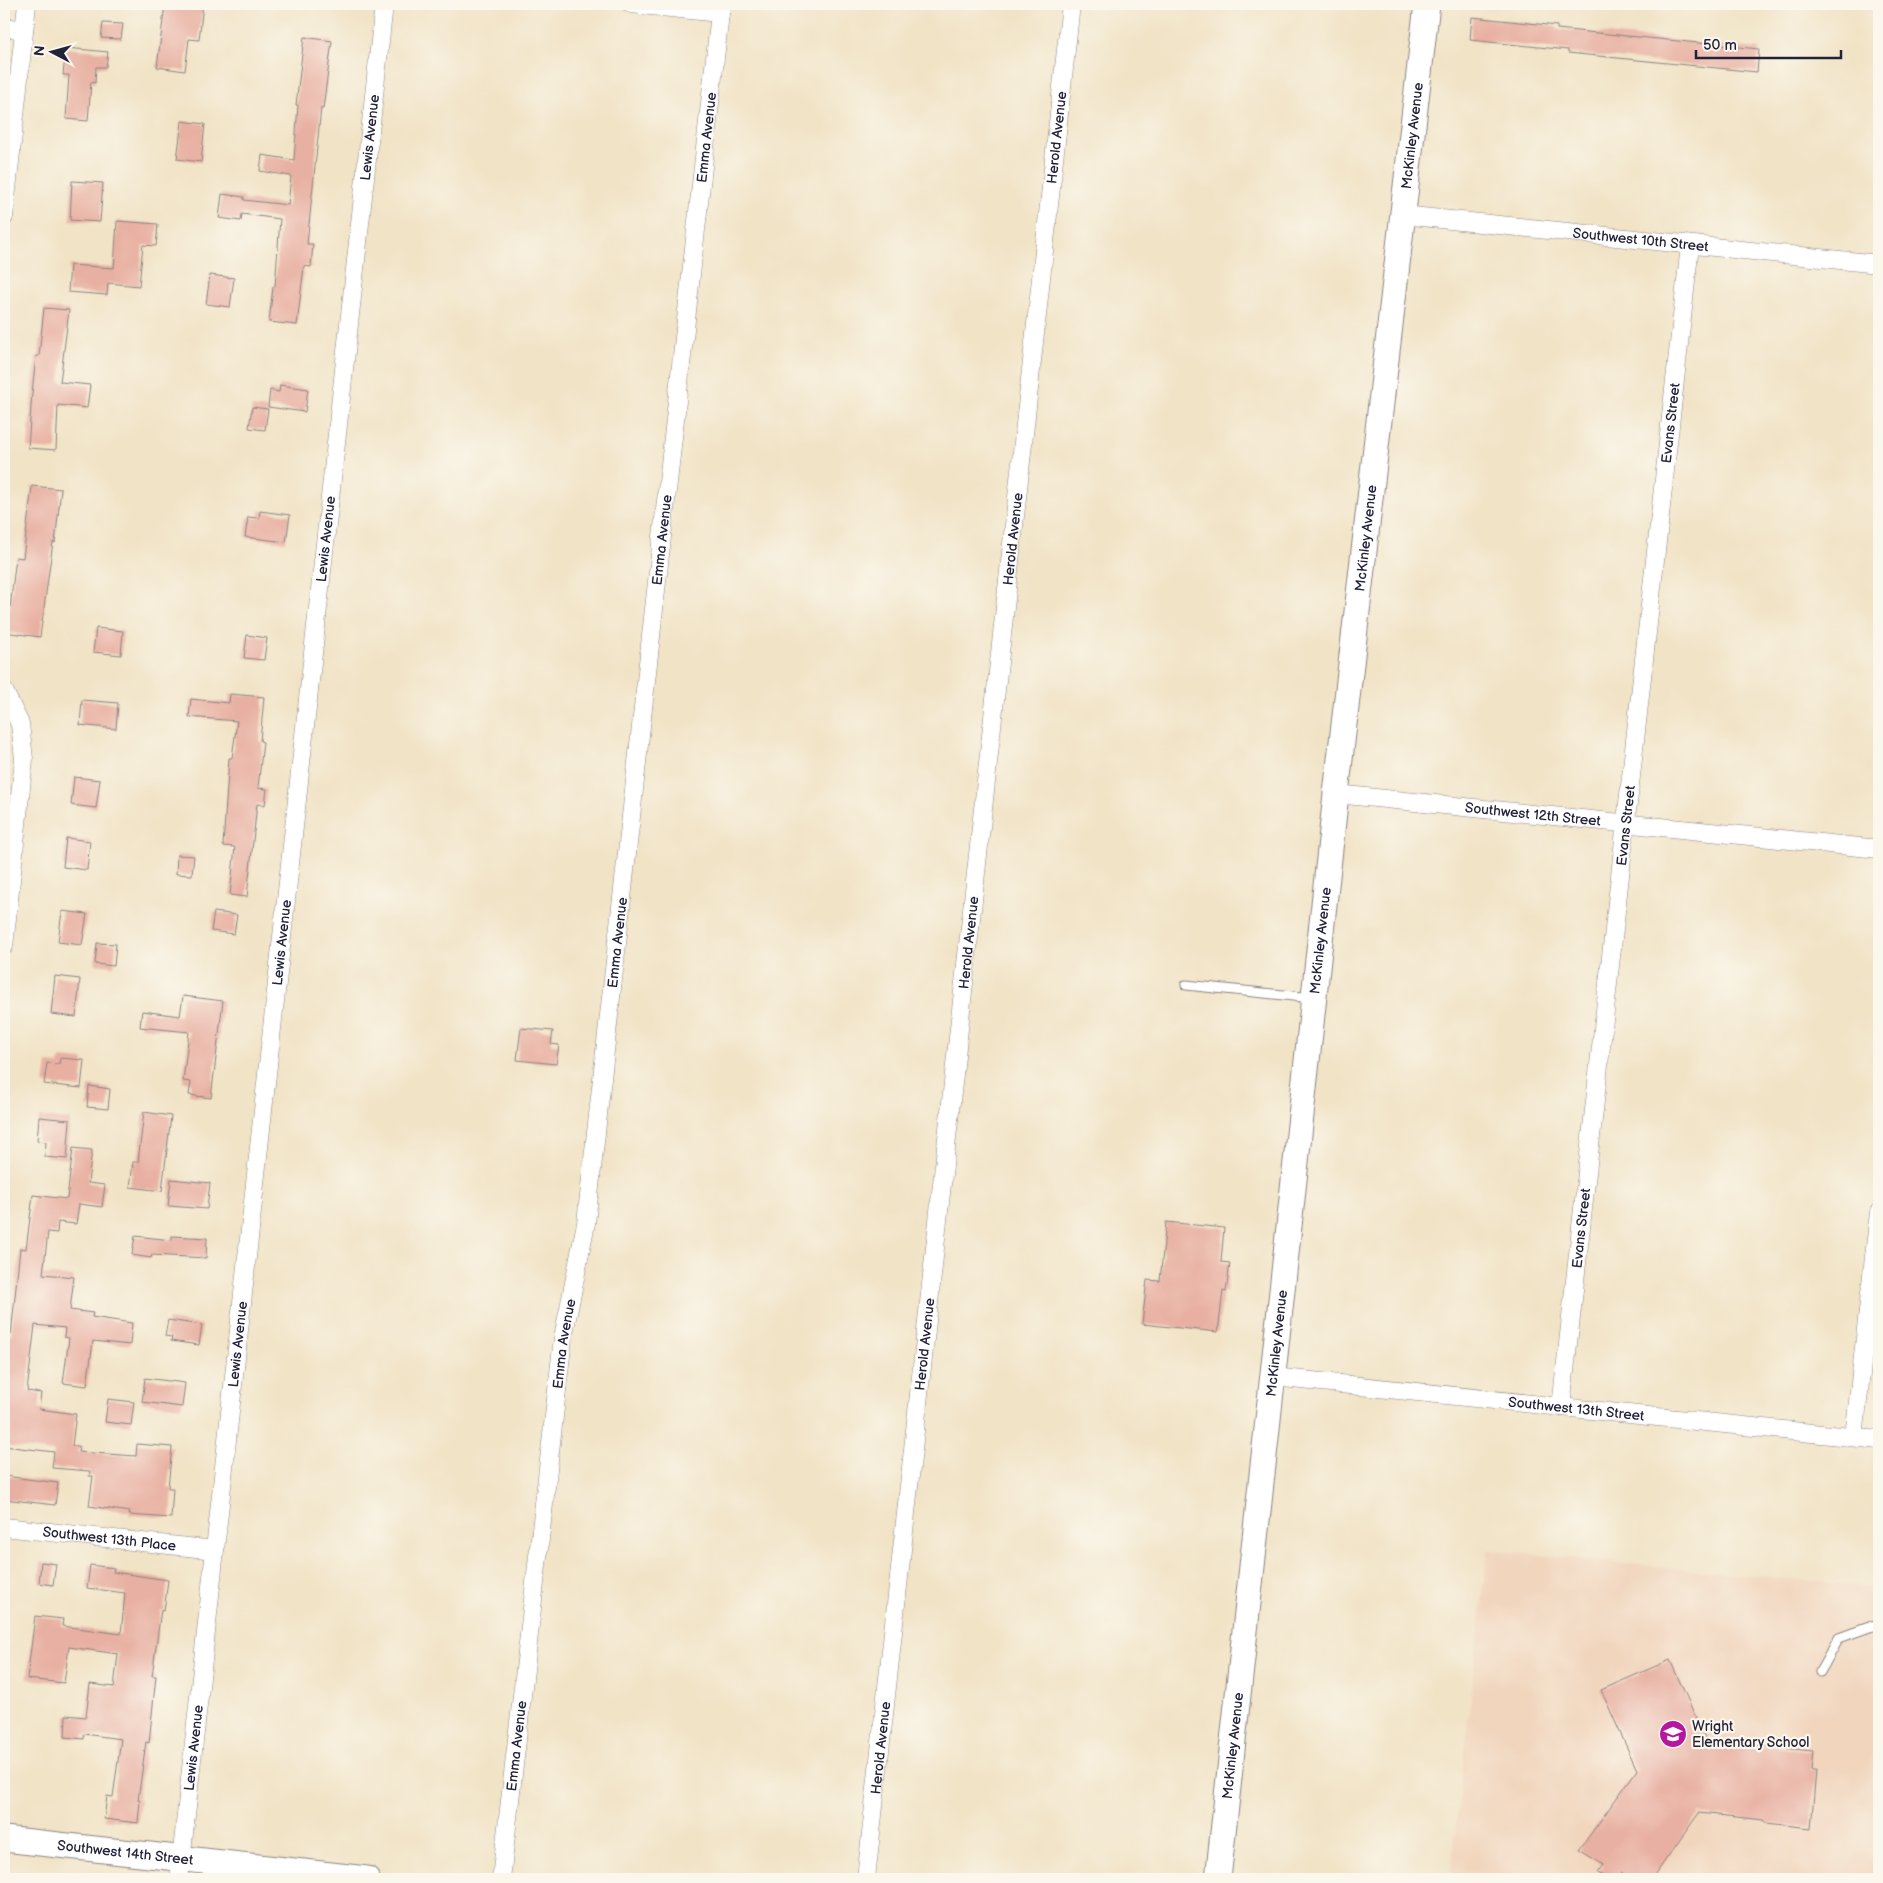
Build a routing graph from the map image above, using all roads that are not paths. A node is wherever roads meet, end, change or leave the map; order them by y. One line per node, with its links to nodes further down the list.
1 (27, 4): 8 (street)
2 (384, 4): 26 (street, Lewis Avenue)
3 (631, 4): 6 (street)
4 (1071, 4): 33 (street, Herold Avenue)
5 (1427, 4): 9 (main road, McKinley Avenue)
6 (720, 8): 32 (street, Emma Avenue)
7 (4, 28): 8 (street)
8 (24, 30): 10 (street)
9 (1402, 215): 11 (street, Southwest 10th Street); 14 (main road, McKinley Avenue)
10 (4, 217)
11 (1690, 245): 12 (street, Southwest 10th Street); 15 (street, Evans Street)
12 (1879, 264)
13 (4, 691): 17 (street)
14 (1336, 794): 15 (street, Southwest 12th Street); 19 (main road, McKinley Avenue)
15 (1626, 823): 16 (street, Southwest 12th Street); 22 (street, Evans Street)
16 (1879, 849)
17 (4, 946)
18 (1186, 985): 19 (lane)
19 (1314, 998): 21 (main road, McKinley Avenue)
20 (1879, 1212): 23 (street)
21 (1273, 1377): 22 (street, Southwest 13th Street); 34 (main road, McKinley Avenue)
22 (1561, 1407): 23 (street, Southwest 13th Street)
23 (1854, 1438): 24 (street, Southwest 13th Street)
24 (1879, 1440)
25 (4, 1527): 26 (street, Southwest 13th Place)
26 (214, 1550): 30 (street, Lewis Avenue)
27 (1879, 1626): 28 (lane)
28 (1820, 1672)
29 (4, 1839): 30 (main road, Southwest 14th Street)
30 (180, 1869): 31 (main road, Southwest 14th Street)
31 (368, 1879)
32 (501, 1879)
33 (866, 1879)
34 (1218, 1879)

